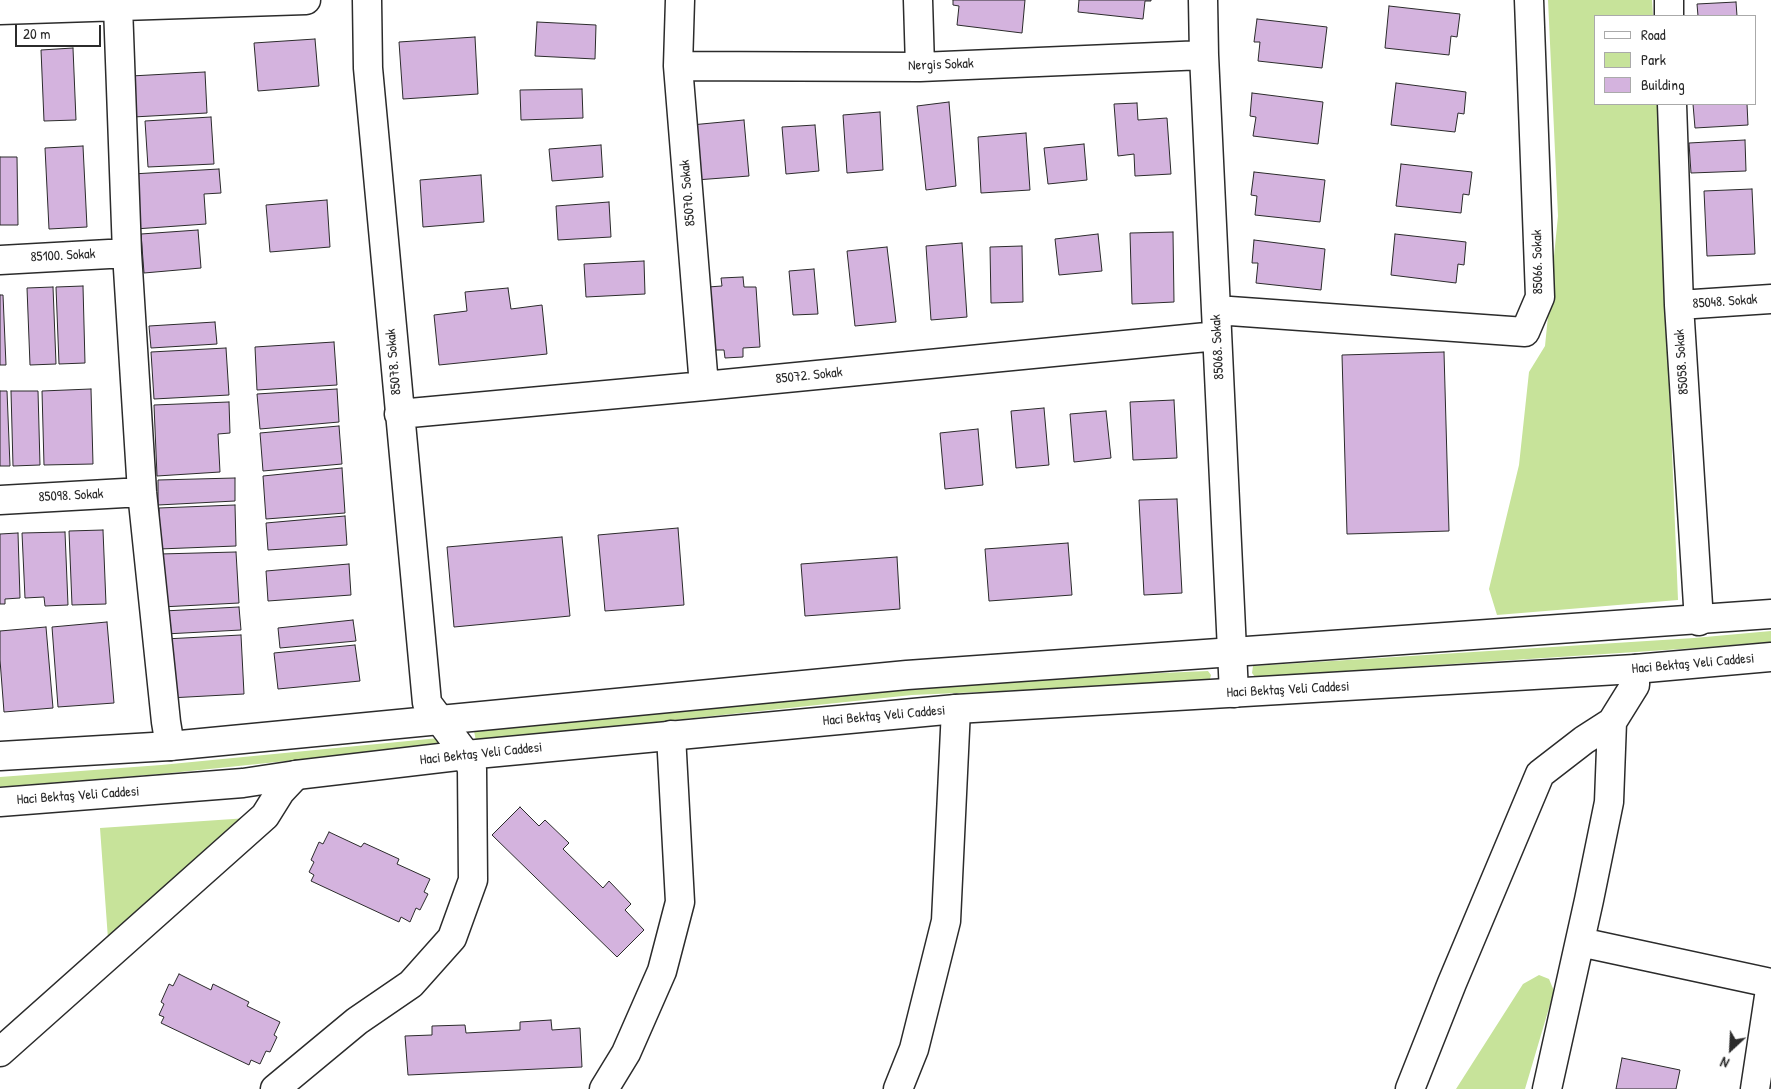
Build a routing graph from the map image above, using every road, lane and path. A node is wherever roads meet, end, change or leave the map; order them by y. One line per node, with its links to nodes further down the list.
1 (306, 0): 8 (street)
2 (367, 0): 21 (street, 85078. Sokak)
3 (680, 0): 12 (street, 85070. Sokak)
4 (918, 0): 13 (street)
5 (1203, 0): 11 (street, 85068. Sokak)
6 (1530, 0): 19 (street, 85066. Sokak)
7 (1669, 0): 10 (street)
8 (118, 6): 9 (street); 15 (street)
9 (0, 10)
10 (1669, 15)
11 (1204, 55): 13 (street, Nergis Sokak); 19 (street, 85068. Sokak)
12 (678, 66): 13 (street, Nergis Sokak); 20 (street, 85070. Sokak)
13 (920, 66)
14 (1672, 105): 18 (street, 85058. Sokak)
15 (127, 253): 16 (street, 85100. Sokak); 22 (street)
16 (0, 260)
17 (1771, 299): 18 (street, 85048. Sokak)
18 (1678, 305): 25 (street, 85058. Sokak)
19 (1217, 323): 20 (street, 85072. Sokak); 26 (street, 85068. Sokak)
20 (704, 386): 21 (street, 85072. Sokak)
21 (400, 414): 31 (street, 85078. Sokak)
22 (142, 492): 23 (street, 85098. Sokak); 34 (street)
23 (0, 500)
24 (1771, 614): 25 (street)
25 (1699, 621): 26 (street)
26 (1231, 653): 29 (street, 85068. Sokak); 31 (street)
27 (1771, 657): 28 (street, Haci Bektaş Veli Caddesi)
28 (1635, 668): 29 (street, Haci Bektaş Veli Caddesi); 32 (street)
29 (1234, 693): 30 (street, Haci Bektaş Veli Caddesi)
30 (956, 709): 33 (street, Haci Bektaş Veli Caddesi); 44 (street)
31 (439, 719): 34 (street); 35 (street, 85078. Sokak)
32 (1612, 722): 39 (street); 45 (street)
33 (671, 735): 35 (street, Haci Bektaş Veli Caddesi); 43 (street)
34 (170, 746): 36 (street)
35 (466, 755): 37 (street, Haci Bektaş Veli Caddesi); 42 (street)
36 (0, 756)
37 (296, 775): 38 (street, Haci Bektaş Veli Caddesi); 41 (street)
38 (0, 802)
39 (1580, 942): 40 (street); 46 (street)
40 (1771, 983): 47 (street)
41 (2, 1050)
42 (275, 1089)
43 (604, 1089)
44 (898, 1089)
45 (1410, 1089)
46 (1546, 1089)
47 (1755, 1089)

